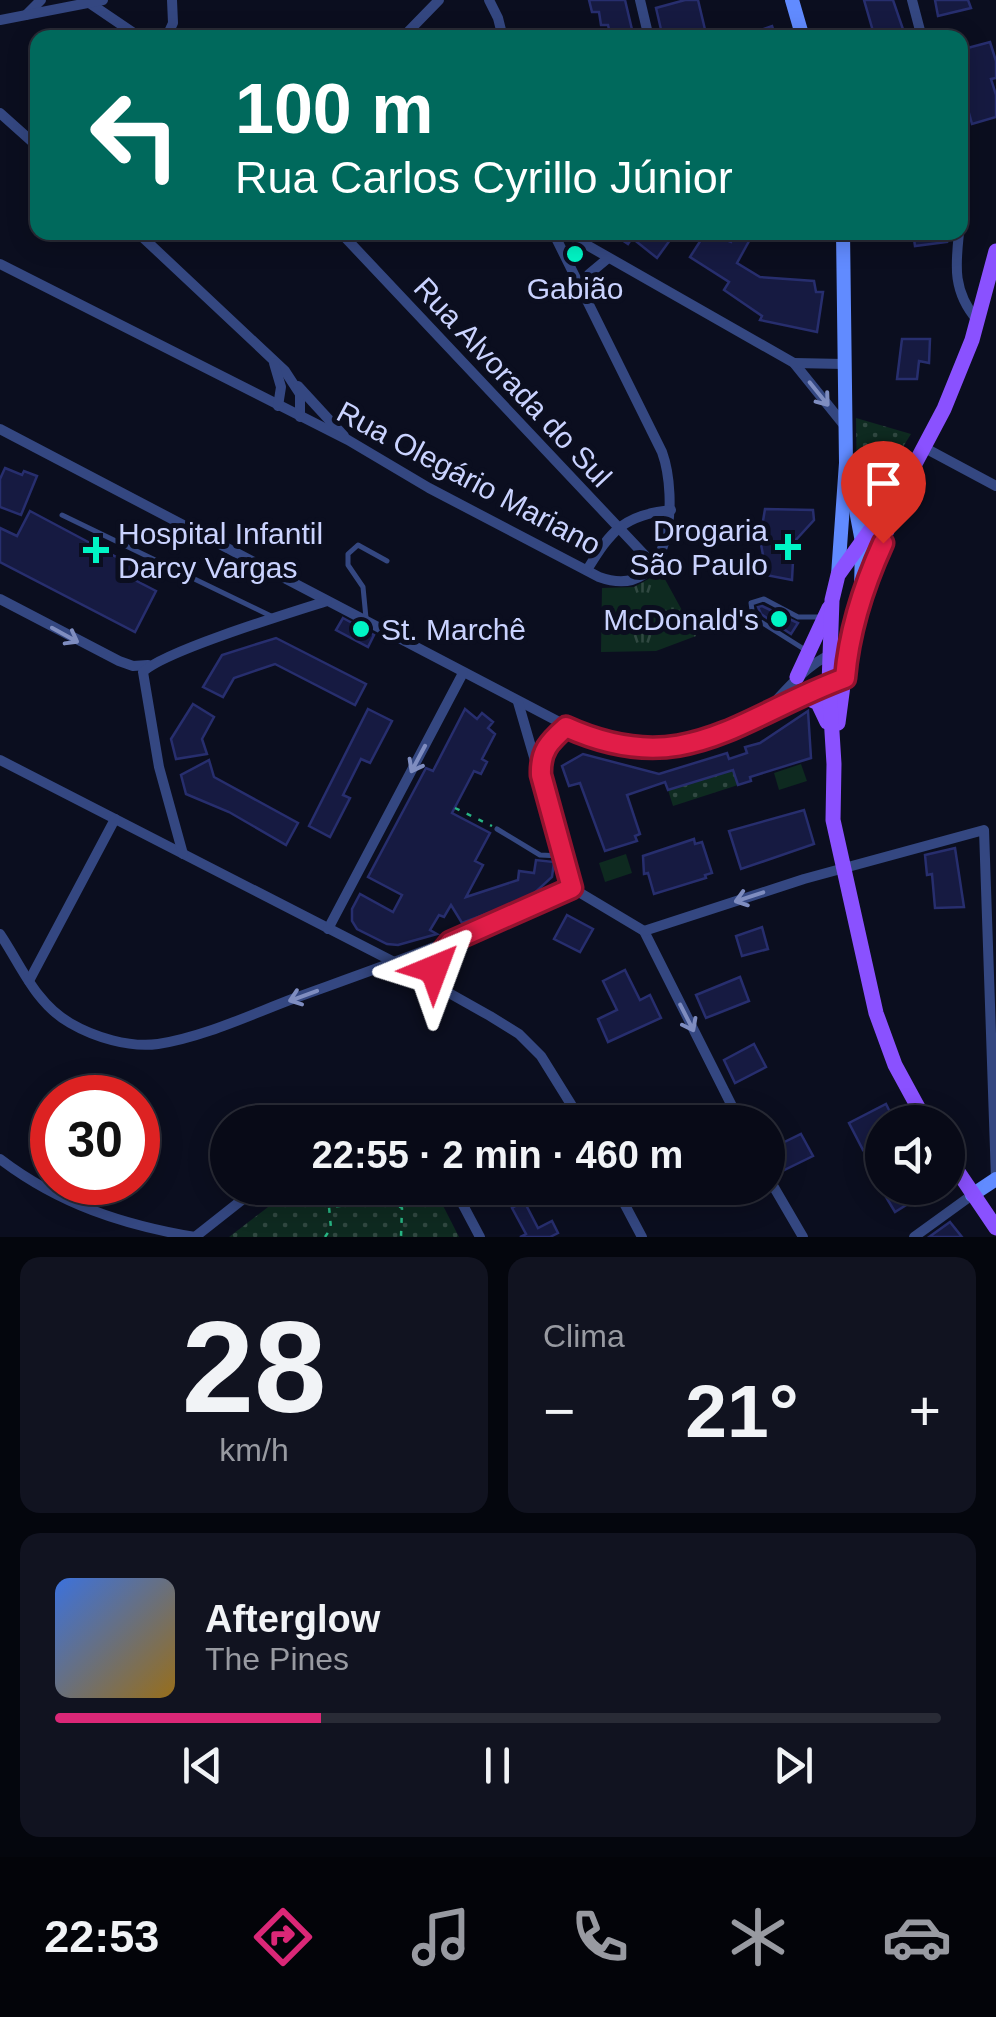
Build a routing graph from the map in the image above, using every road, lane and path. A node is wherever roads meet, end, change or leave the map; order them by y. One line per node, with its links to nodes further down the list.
1 (41, 0): 10 (street)
2 (103, 0): 9 (street)
3 (172, 0): 13 (street)
4 (440, 0): 14 (street)
5 (489, 0): 15 (street)
6 (640, 0): 16 (street)
7 (792, 0): 17 (main road)
8 (912, 0): 18 (street)
9 (87, 1): 10 (street); 12 (street)
10 (26, 16): 11 (street)
11 (0, 20)
12 (129, 30)
13 (170, 30)
14 (410, 30)
15 (501, 30)
16 (647, 30)
17 (801, 30)
18 (920, 30)
19 (0, 113): 20 (street)
20 (30, 139)
21 (146, 240): 32 (street)
22 (347, 240): 49 (street, Rua Alvorada do Sul)
23 (557, 240): 30 (street)
24 (577, 240): 28 (street)
25 (844, 240): 34 (main road)
26 (958, 240): 31 (street)
27 (996, 251): 31 (main road)
28 (607, 259): 30 (street); 33 (street)
29 (0, 264): 36 (street, Rua Olegário Mariano)
30 (583, 293): 47 (street)
31 (978, 321): 41 (main road)
32 (274, 362): 35 (street); 36 (street)
33 (794, 363): 34 (street); 38 (street, one-way to 38)
34 (844, 364): 38 (main road)
35 (296, 384): 37 (street); 40 (street)
36 (278, 406): 37 (street, Rua Olegário Mariano)
37 (300, 416): 40 (street, Rua Olegário Mariano)
38 (844, 425): 42 (main road)
39 (0, 429): 55 (street)
40 (348, 440): 53 (street, Rua Olegário Mariano)
41 (925, 448): 43 (main road); 44 (street)
42 (846, 464): 45 (main road); 54 (main road)
43 (907, 480): 46 (main road); 56 (main road)
44 (996, 486)
45 (853, 492): 46 (main road); 50 (main road)
46 (886, 509): 50 (main road)
47 (672, 510): 49 (street); 52 (street)
48 (62, 515): 60 (lane)
49 (616, 528): 52 (street, Rua Alvorada do Sul); 53 (street)
50 (862, 542): 54 (main road); 56 (main road)
51 (387, 561): 62 (lane)
52 (653, 564): 53 (street, Rua Olegário Mariano)
53 (587, 570)
54 (838, 575): 59 (main road)
55 (294, 584): 58 (street); 60 (street)
56 (861, 594): 63 (main road)
57 (0, 599): 67 (street, one-way to 67)
58 (327, 600): 60 (street); 62 (street)
59 (832, 600): 61 (main road); 65 (main road)
60 (281, 616): 66 (street)
61 (824, 618): 64 (main road); 64 (lane)
62 (366, 621): 68 (street)
63 (848, 648): 65 (street); 71 (main road)
64 (810, 652): 69 (main road)
65 (830, 652): 69 (street); 71 (main road)
66 (154, 664): 67 (street); 70 (street)
67 (132, 666): 70 (street)
68 (464, 673): 73 (street); 88 (street, one-way to 88)
69 (797, 677): 74 (street)
70 (143, 681): 84 (street)
71 (837, 681): 72 (street); 76 (main road)
72 (800, 695): 74 (street); 76 (main road)
73 (518, 702): 75 (street); 78 (street)
74 (768, 710): 75 (street)
75 (566, 727): 78 (street)
76 (834, 746): 86 (main road)
77 (0, 760): 80 (street)
78 (541, 775): 85 (street)
79 (455, 808): 81 (path)
80 (115, 819): 84 (street); 95 (street)
81 (484, 822)
82 (497, 829): 85 (lane)
83 (990, 829): 86 (street); 101 (street)
84 (182, 854): 88 (street)
85 (564, 855): 87 (street)
86 (842, 869): 89 (street, one-way to 89); 99 (main road)
87 (572, 888): 89 (street); 91 (street)
88 (328, 929): 92 (street)
89 (644, 930): 98 (street, one-way to 98)
90 (0, 934): 95 (street)
91 (450, 942): 93 (street); 96 (street)
92 (367, 949): 93 (street); 94 (street)
93 (394, 962): 94 (street); 96 (street)
94 (352, 978): 95 (street, one-way to 95)
95 (28, 981)
96 (440, 989): 97 (street)
97 (573, 1105)
98 (732, 1105)
99 (917, 1105)
100 (0, 1159): 109 (street)
101 (996, 1179): 103 (main road)
102 (965, 1184): 103 (main road)
103 (972, 1195): 108 (main road); 115 (street)
104 (235, 1205): 109 (street)
105 (463, 1205): 112 (street)
106 (625, 1205): 113 (street)
107 (784, 1205): 114 (street)
108 (996, 1228)
109 (195, 1237)
110 (325, 1237): 111 (path)
111 (401, 1237)
112 (480, 1237)
113 (642, 1237)
114 (803, 1237)
115 (914, 1237)

